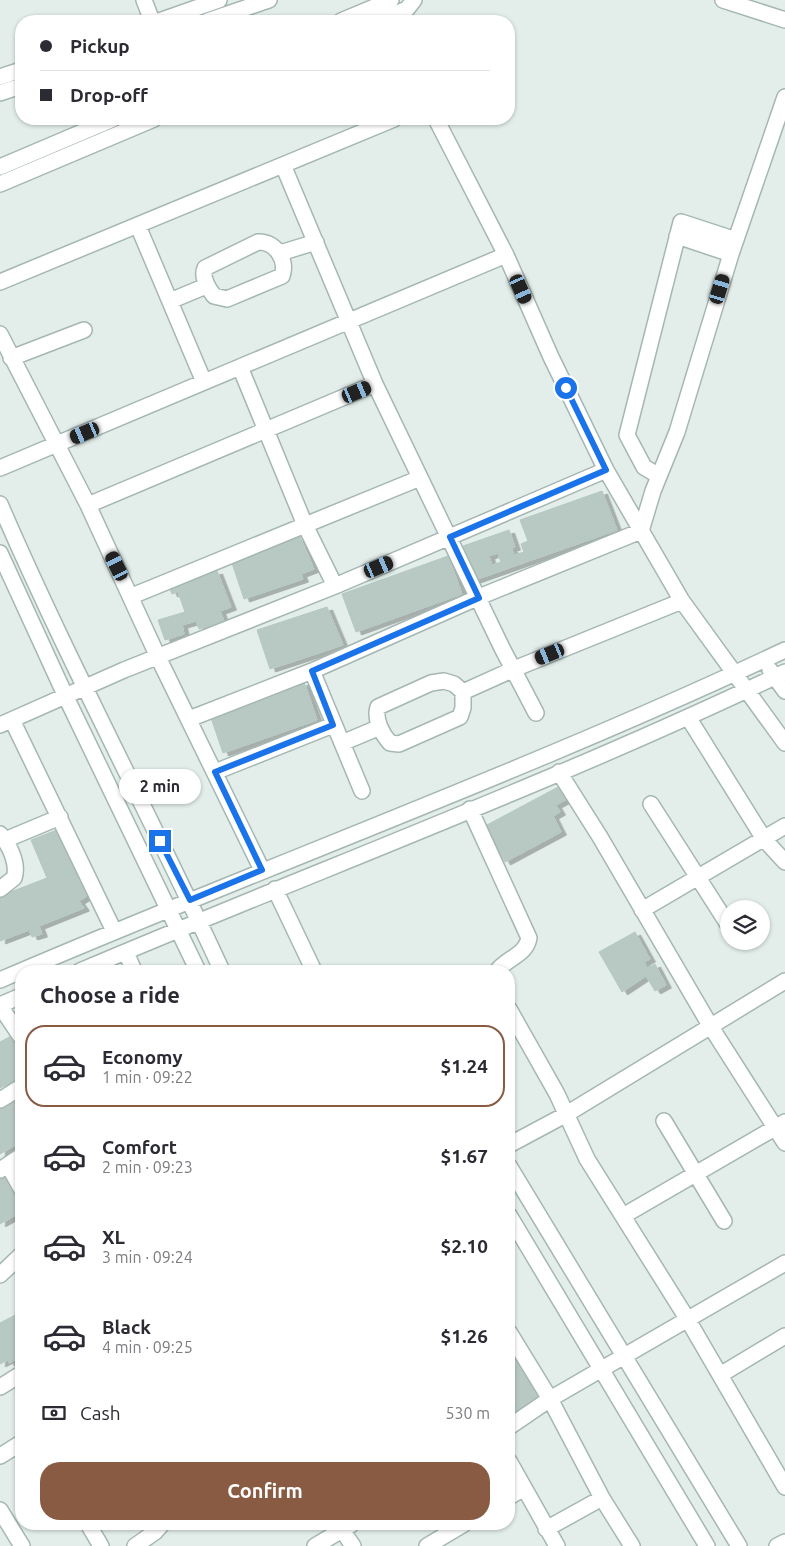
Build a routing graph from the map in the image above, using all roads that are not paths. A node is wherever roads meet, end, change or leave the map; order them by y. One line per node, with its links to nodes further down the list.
1 (144, 0): 6 (street)
2 (219, 0): 7 (street)
3 (269, 0): 8 (street)
4 (723, 0): 10 (street)
5 (396, 9): 9 (street)
6 (150, 15)
7 (176, 15)
8 (225, 15)
9 (368, 15)
10 (785, 20)
11 (15, 72): 12 (street)
12 (0, 77)
13 (15, 88): 14 (street)
14 (0, 93)
15 (785, 97): 27 (street)
16 (99, 125): 20 (street)
17 (140, 125): 23 (street)
18 (380, 125): 21 (street)
19 (439, 125): 29 (street)
20 (16, 160): 22 (street); 23 (street)
21 (283, 165): 25 (street); 26 (street)
22 (0, 167)
23 (24, 174): 24 (street)
24 (0, 184)
25 (138, 226): 30 (street); 32 (street)
26 (316, 242): 28 (street); 33 (street)
27 (734, 247): 44 (street); 44 (street)
28 (280, 253): 31 (street); 31 (street)
29 (506, 255): 33 (street); 43 (street)
30 (0, 282)
31 (206, 286): 32 (street)
32 (170, 301): 38 (street)
33 (350, 321): 37 (street); 39 (street)
34 (84, 330): 36 (street)
35 (0, 334): 36 (street)
36 (12, 358): 41 (street)
37 (240, 367): 38 (street); 40 (street)
38 (204, 382): 41 (street)
39 (375, 384): 40 (street); 45 (street)
40 (266, 430): 47 (street); 48 (street)
41 (55, 445): 42 (street); 47 (street)
42 (0, 468)
43 (606, 470): 49 (street); 50 (street)
44 (659, 476): 49 (street)
45 (420, 478): 48 (street); 50 (street)
46 (0, 504): 63 (street)
47 (88, 505): 53 (street)
48 (305, 525): 52 (street); 53 (street)
49 (641, 531): 54 (street); 55 (street)
50 (450, 537): 52 (street); 54 (street)
51 (0, 553): 67 (street)
52 (335, 586): 57 (street)
53 (132, 596): 57 (street)
54 (479, 598): 59 (street); 60 (street)
55 (682, 601): 59 (street); 61 (street)
56 (785, 650): 58 (street)
57 (158, 657): 63 (street); 70 (street)
58 (762, 660): 61 (street); 62 (street)
59 (514, 669): 66 (street); 68 (street)
60 (312, 671): 70 (street); 72 (street)
61 (734, 673): 64 (street); 86 (street)
62 (780, 674): 64 (street); 65 (street)
63 (85, 688): 67 (street); 90 (street)
64 (746, 690): 69 (street); 75 (street)
65 (785, 691)
66 (463, 692): 73 (street); 73 (street)
67 (66, 697): 71 (street); 91 (street)
68 (536, 713)
69 (688, 717): 77 (street); 84 (street)
70 (189, 719): 76 (street)
71 (6, 722): 81 (street)
72 (333, 725): 74 (street); 76 (street)
73 (380, 727): 74 (street)
74 (342, 743): 78 (street)
75 (785, 743)
76 (215, 772): 86 (street)
77 (559, 772): 80 (street); 92 (street)
78 (362, 791)
79 (651, 804): 87 (street)
80 (470, 809): 89 (street); 104 (street)
81 (60, 816): 83 (street); 96 (street)
82 (785, 826): 84 (street)
83 (3, 837): 88 (street)
84 (764, 839): 85 (street); 87 (street)
85 (785, 862)
86 (262, 870): 90 (street)
87 (698, 876): 92 (street); 93 (street)
88 (0, 889)
89 (275, 889): 94 (street); 103 (street)
90 (190, 900): 91 (street); 94 (street)
91 (169, 908): 95 (street); 96 (street)
92 (642, 910): 111 (street)
93 (720, 911)
94 (199, 920): 95 (street); 102 (street)
95 (178, 929): 97 (street); 101 (street)
96 (114, 931): 98 (street)
97 (126, 952): 99 (street); 100 (street)
98 (35, 965)
99 (95, 965)
100 (131, 965)
101 (195, 965)
102 (219, 965)
103 (311, 965)
104 (503, 965)
105 (15, 974): 106 (street)
106 (0, 980)
107 (785, 982): 111 (street)
108 (15, 999): 109 (street)
109 (0, 1006): 112 (street)
110 (515, 1020): 115 (street)
111 (712, 1027): 115 (street); 117 (street)
112 (15, 1028)
113 (15, 1091): 114 (street)
114 (0, 1100)
115 (565, 1115): 118 (street); 125 (street)
116 (664, 1121): 122 (street)
117 (780, 1126): 119 (street); 122 (street)
118 (515, 1142)
119 (785, 1143)
120 (15, 1160): 121 (street)
121 (4, 1168): 124 (street)
122 (695, 1173): 125 (street); 126 (street)
123 (515, 1176): 134 (street)
124 (15, 1181)
125 (623, 1216): 131 (street)
126 (724, 1220)
127 (515, 1225): 135 (street)
128 (15, 1261): 130 (street)
129 (785, 1263): 131 (street)
130 (0, 1275)
131 (688, 1320): 134 (street); 136 (street)
132 (785, 1336): 136 (street)
133 (515, 1342): 139 (street)
134 (625, 1354): 135 (street); 165 (street)
135 (602, 1368): 139 (street); 164 (street)
136 (720, 1375): 144 (street)
137 (15, 1378): 138 (street)
138 (0, 1387)
139 (550, 1399): 140 (street); 147 (street)
140 (515, 1423)
141 (15, 1447): 142 (street)
142 (0, 1456)
143 (515, 1472): 145 (street)
144 (785, 1487)
145 (524, 1488): 146 (street); 149 (street)
146 (515, 1493)
147 (602, 1498): 149 (street); 163 (street)
148 (0, 1510): 156 (street)
149 (546, 1529): 162 (street)
150 (92, 1530): 157 (street)
151 (158, 1530): 158 (street)
152 (338, 1530): 159 (street)
153 (346, 1530): 160 (street)
154 (454, 1530): 161 (street)
155 (785, 1542): 166 (street)
156 (22, 1546)
157 (101, 1546)
158 (135, 1546)
159 (315, 1546)
160 (353, 1546)
161 (427, 1546)
162 (557, 1546)
163 (632, 1546)
164 (707, 1546)
165 (739, 1546)
166 (778, 1546)

